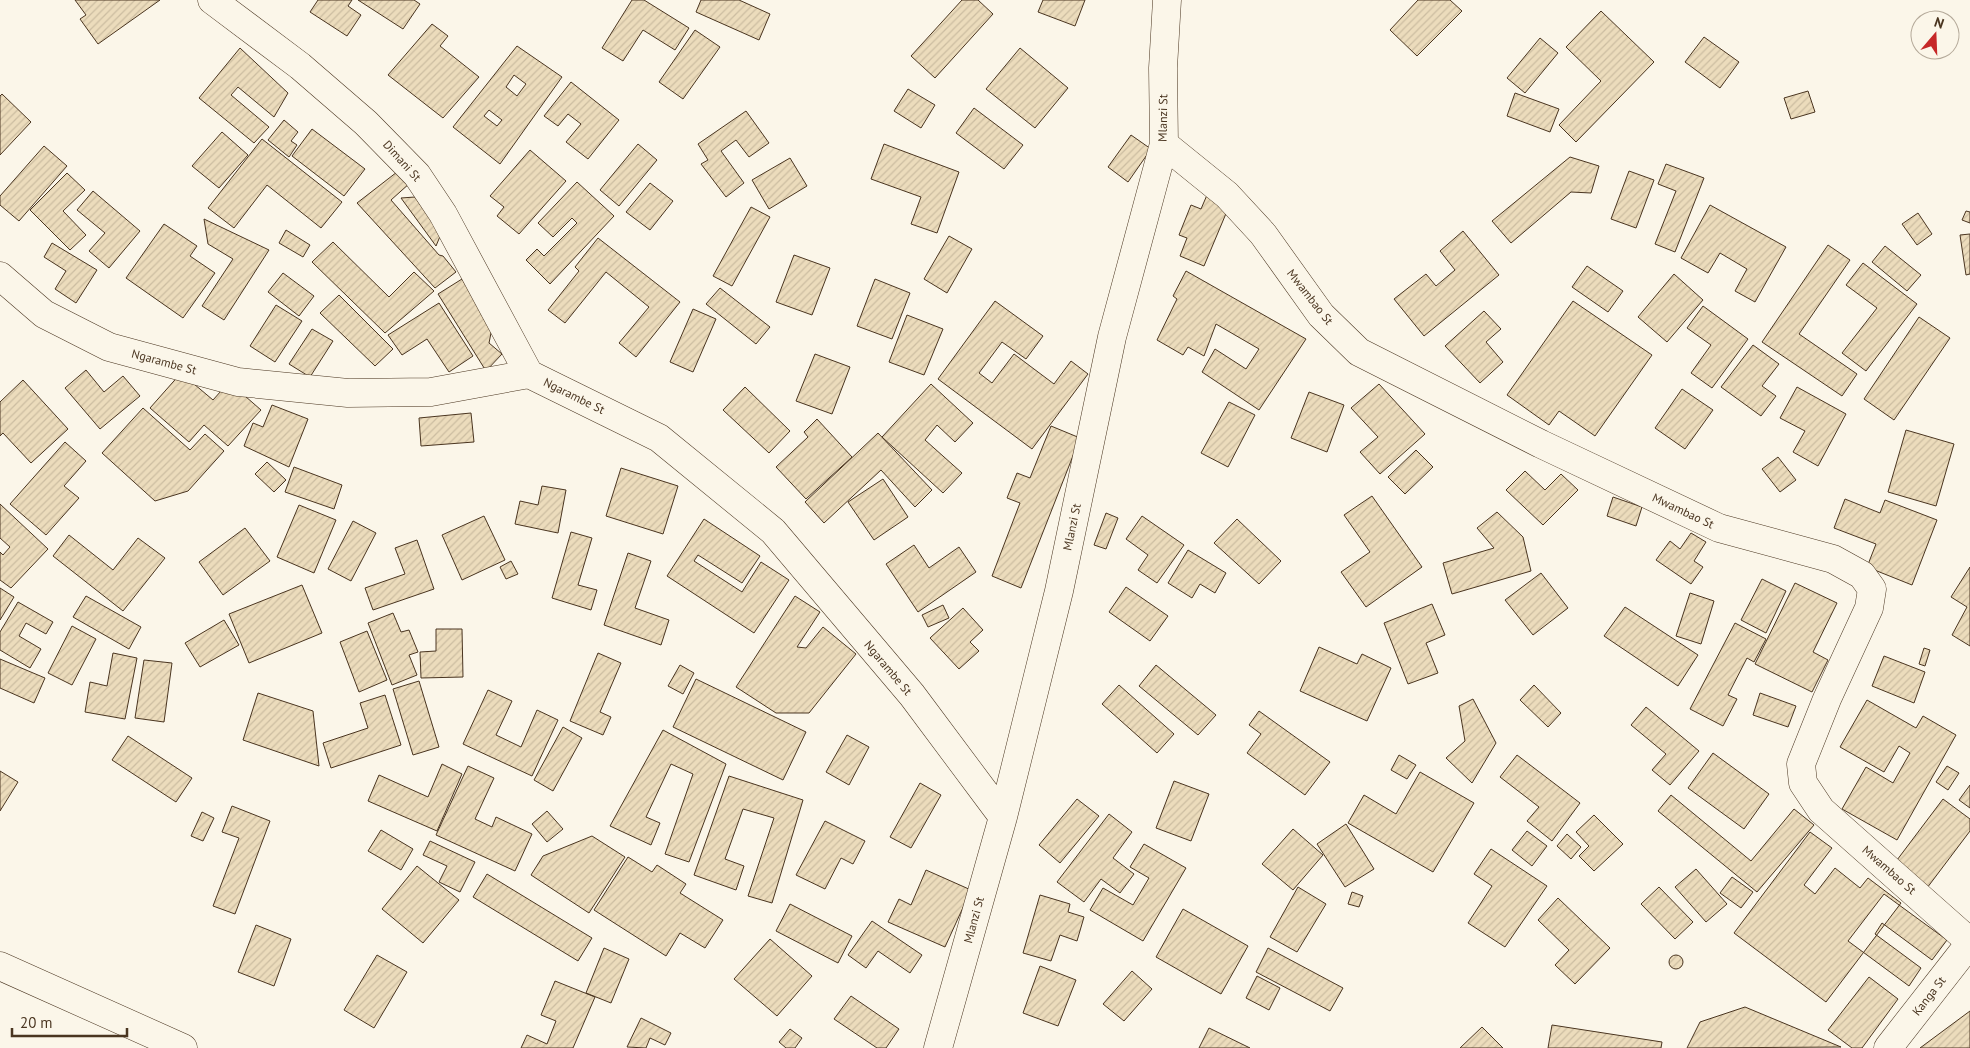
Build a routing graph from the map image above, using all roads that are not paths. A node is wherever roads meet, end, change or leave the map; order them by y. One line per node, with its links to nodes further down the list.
1 (212, 0): 5 (street, Dimani St)
2 (1167, 0): 3 (street, Mlanzi St)
3 (1164, 144): 6 (street, Mlanzi St); 7 (street, Mwambao St)
4 (0, 276): 5 (street, Ngarambe St)
5 (530, 374): 6 (street, Ngarambe St)
6 (1003, 817): 10 (street, Mlanzi St)
7 (1970, 943): 11 (street, Kanga St)
8 (0, 966): 9 (street)
9 (183, 1048)
10 (938, 1048)
11 (1888, 1048)

